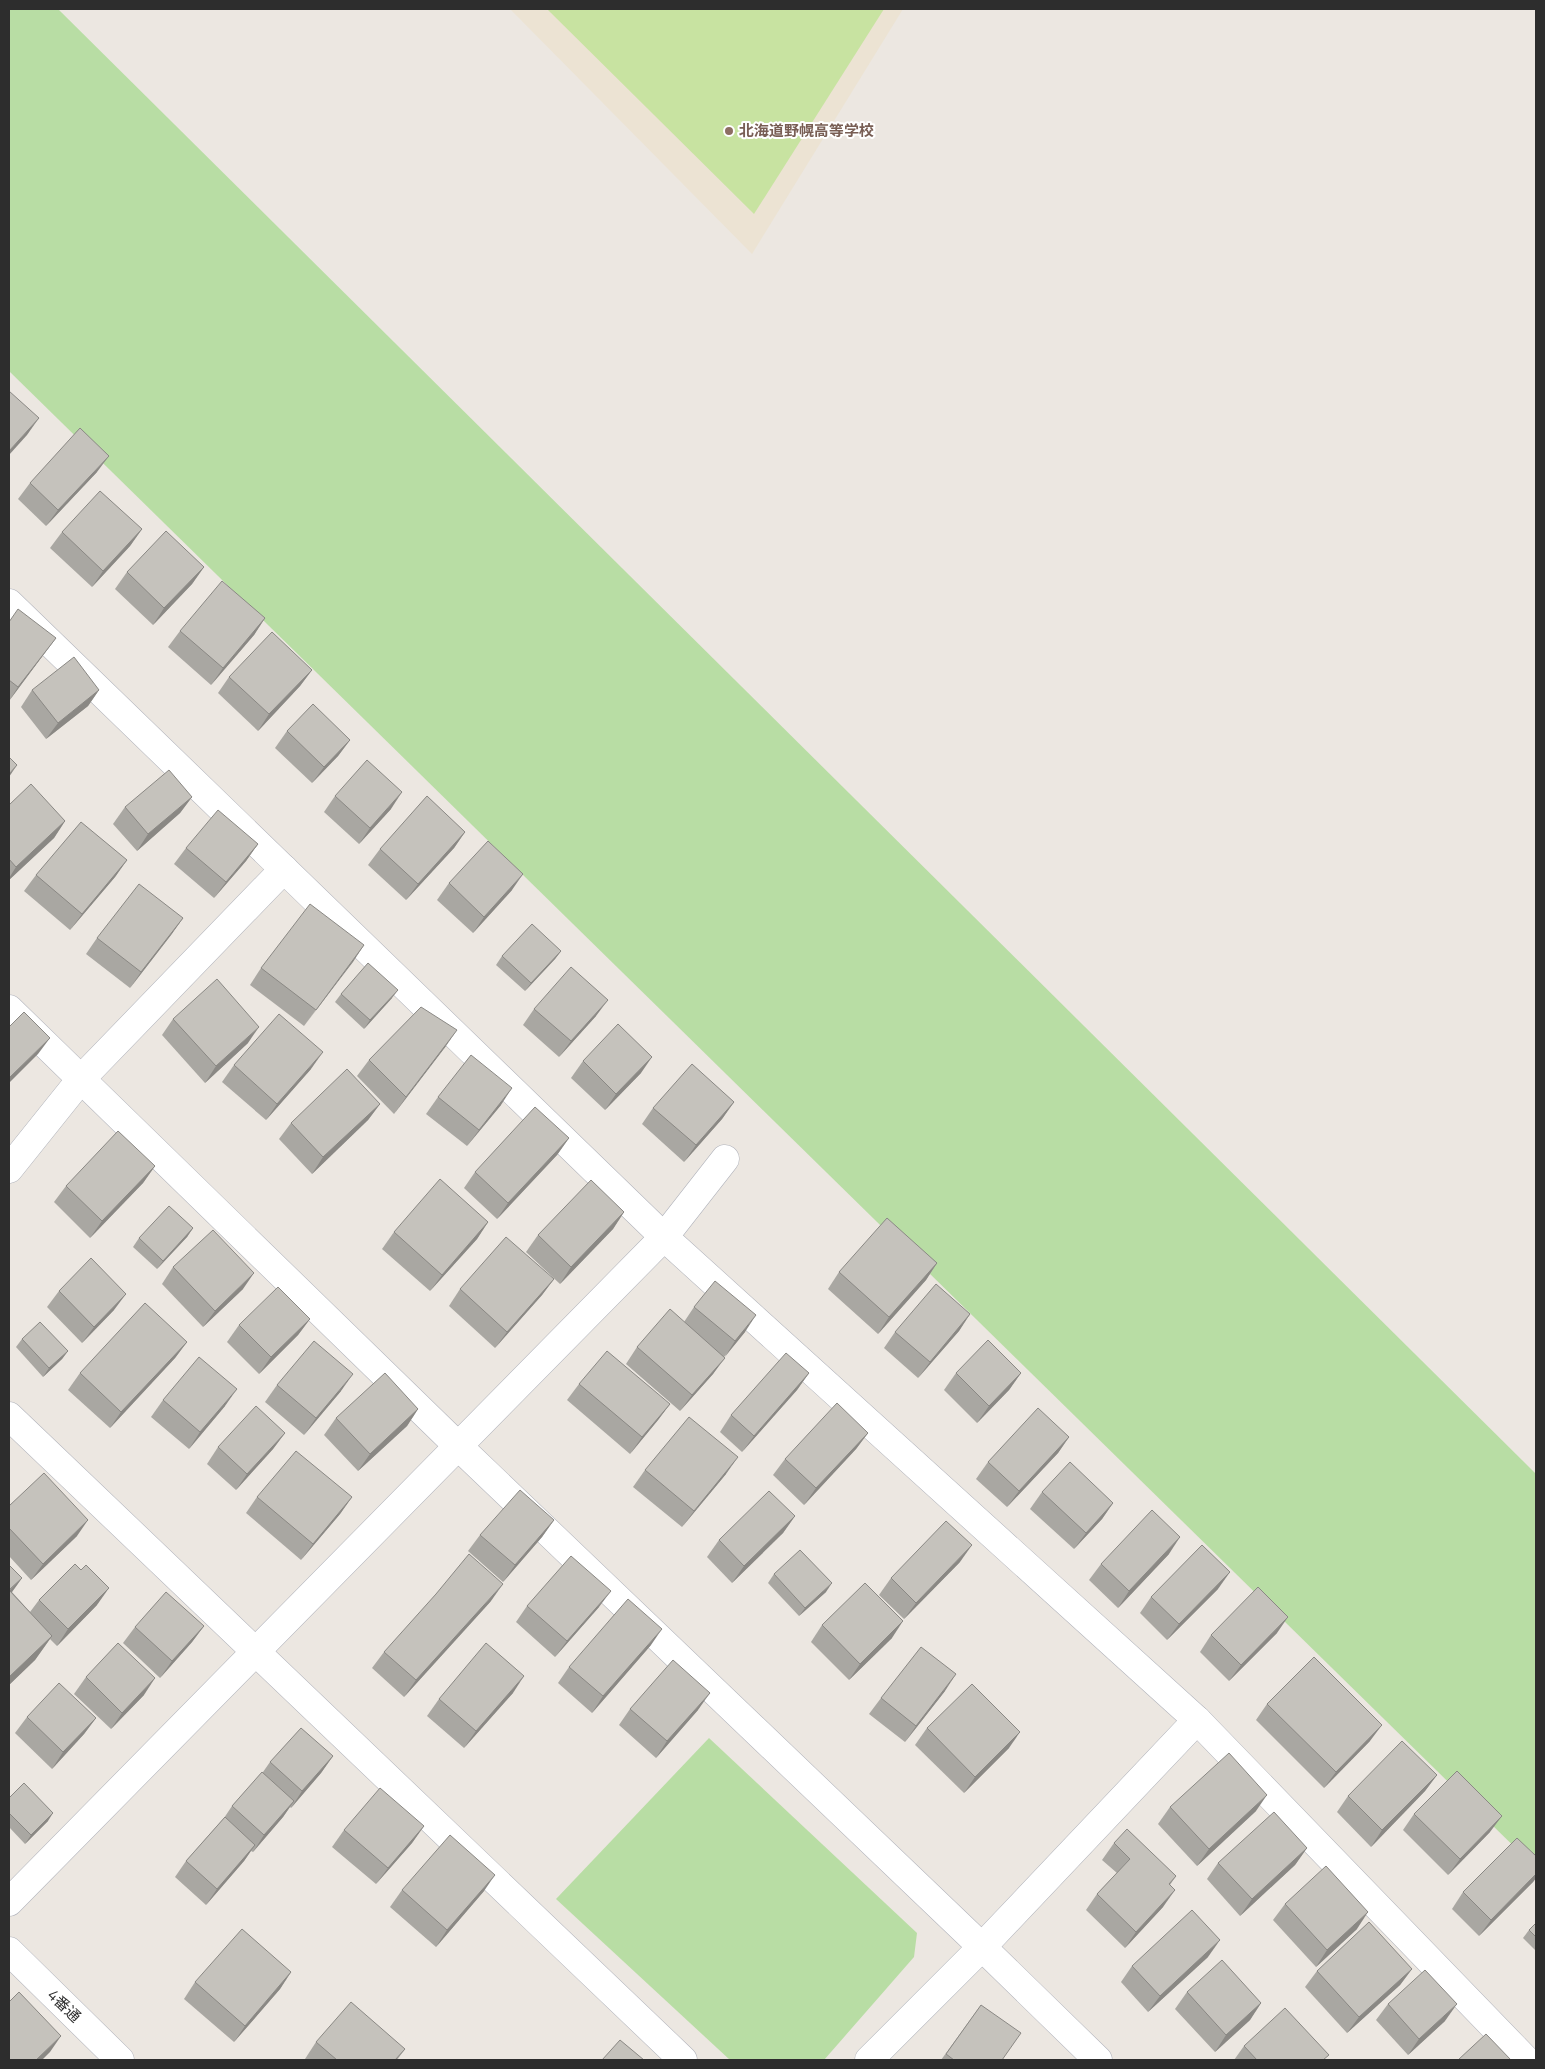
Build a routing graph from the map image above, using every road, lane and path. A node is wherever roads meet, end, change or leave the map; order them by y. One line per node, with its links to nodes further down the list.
1 (9, 602): 2 (street)
2 (284, 869): 4 (street); 7 (street)
3 (9, 1009): 4 (street)
4 (81, 1079): 6 (street); 9 (street)
5 (726, 1159): 7 (street)
6 (9, 1169)
7 (664, 1237): 9 (street); 11 (street)
8 (9, 1416): 10 (street)
9 (458, 1446): 10 (street); 13 (street)
10 (255, 1652): 12 (street); 16 (street)
11 (1197, 1720): 13 (street); 19 (street)
12 (9, 1902)
13 (982, 1947): 17 (street); 18 (street)
14 (9, 1951): 15 (street, 4番通)
15 (120, 2060)
16 (683, 2060)
17 (869, 2060)
18 (1098, 2060)
19 (1526, 2060)

